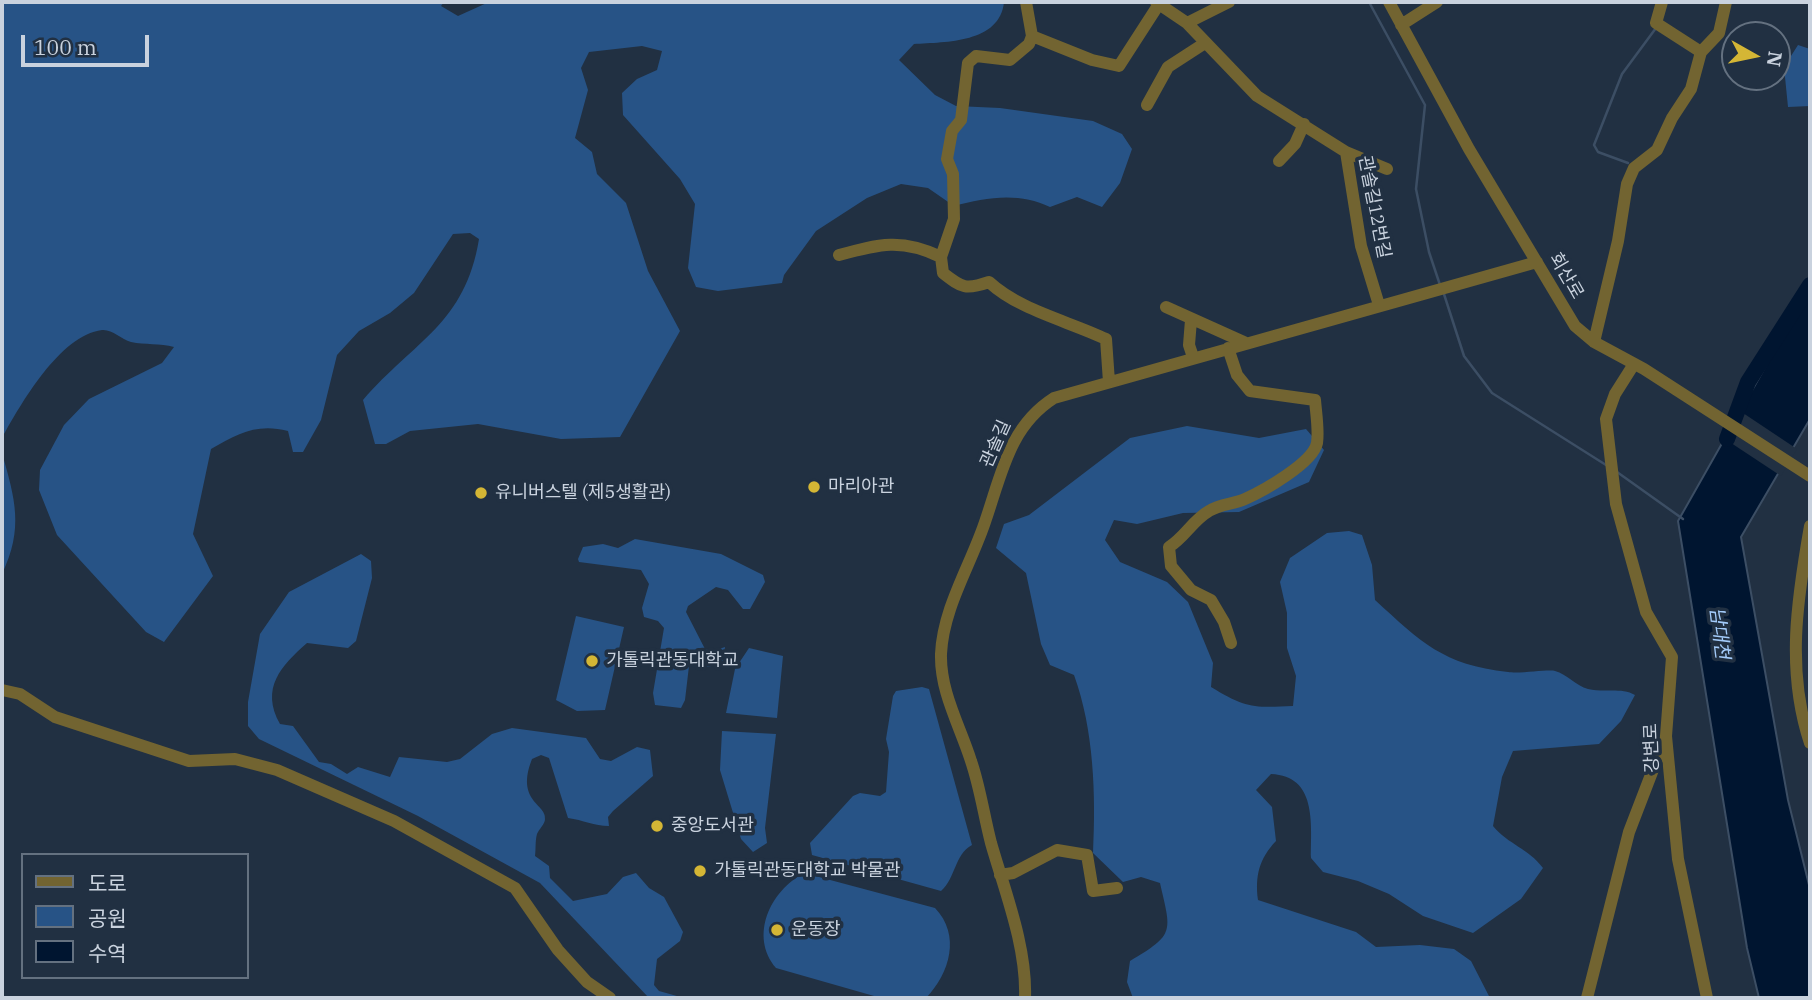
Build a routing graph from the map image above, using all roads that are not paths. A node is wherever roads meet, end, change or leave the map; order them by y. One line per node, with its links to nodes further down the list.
1 (1026, 2): 10 (street)
2 (1229, 2): 8 (street)
3 (1389, 2): 9 (street, 회산로)
4 (1437, 2): 9 (street)
5 (1662, 2): 12 (street)
6 (1727, 2): 12 (street)
7 (1157, 3): 8 (street, 관솔길12번길); 10 (street)
8 (1188, 23): 11 (street, 관솔길12번길)
9 (1401, 25): 20 (street, 회산로)
10 (1032, 36): 19 (street)
11 (1205, 43): 13 (street); 14 (street, 관솔길12번길)
12 (1701, 52): 24 (street)
13 (1147, 105)
14 (1304, 124): 15 (street, 관솔길12번길); 16 (street)
15 (1346, 152): 17 (street); 21 (street, 관솔길12번길)
16 (1279, 161)
17 (1387, 169)
18 (839, 255): 19 (street)
19 (941, 257): 29 (street)
20 (1537, 262): 21 (street, 관솔길); 24 (street, 회산로)
21 (1380, 305): 25 (street, 관솔길)
22 (1166, 307): 23 (street)
23 (1191, 320): 25 (street); 27 (street)
24 (1594, 342): 28 (street, 회산로)
25 (1246, 343): 26 (street, 관솔길)
26 (1228, 348): 27 (street, 관솔길); 32 (street)
27 (1193, 357): 29 (street, 관솔길)
28 (1639, 367): 30 (street, 회산로); 34 (street, 강변로)
29 (1109, 382): 36 (street, 관솔길)
30 (1809, 475)
31 (1810, 526): 35 (street)
32 (1231, 643)
33 (2, 690): 38 (street)
34 (1666, 736): 40 (street); 41 (street, 강변로)
35 (1810, 743)
36 (1000, 875): 37 (street); 39 (street, 관솔길)
37 (1117, 888)
38 (610, 998)
39 (1025, 998)
40 (1587, 998)
41 (1707, 998)

